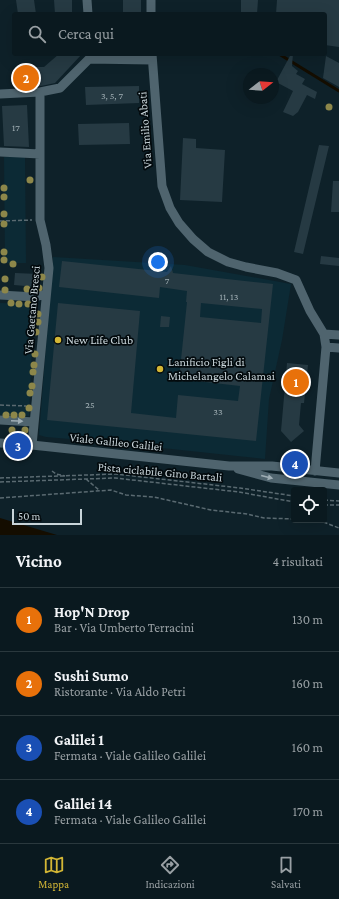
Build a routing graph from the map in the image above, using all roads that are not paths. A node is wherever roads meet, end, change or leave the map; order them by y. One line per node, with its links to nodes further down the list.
1 (87, 0): 3 (street)
2 (151, 0): 4 (street)
3 (88, 12)
4 (151, 12)
5 (89, 57): 6 (street); 7 (street)
6 (152, 57): 13 (street, Via Emilio Abati)
7 (40, 92): 8 (street); 10 (street, Via Gaetano Bresci)
8 (0, 94)
9 (0, 152): 10 (street)
10 (40, 154): 11 (street, Via Gaetano Bresci)
11 (46, 294): 12 (street); 18 (street, Via Gaetano Bresci)
12 (0, 295)
13 (324, 334): 14 (street); 15 (street)
14 (339, 335)
15 (326, 347): 16 (street); 22 (street)
16 (339, 348)
17 (0, 420): 18 (street, one-way to 18)
18 (34, 422): 20 (street, Via Gaetano Bresci)
19 (0, 443): 20 (street, Viale Galileo Galilei)
20 (32, 445): 21 (street, Viale Galileo Galilei)
21 (229, 466): 22 (street, Viale Galileo Galilei); 24 (street, Viale Galileo Galilei, one-way to 24)
22 (315, 471): 23 (street, Viale Galileo Galilei)
23 (339, 473)
24 (339, 485)

